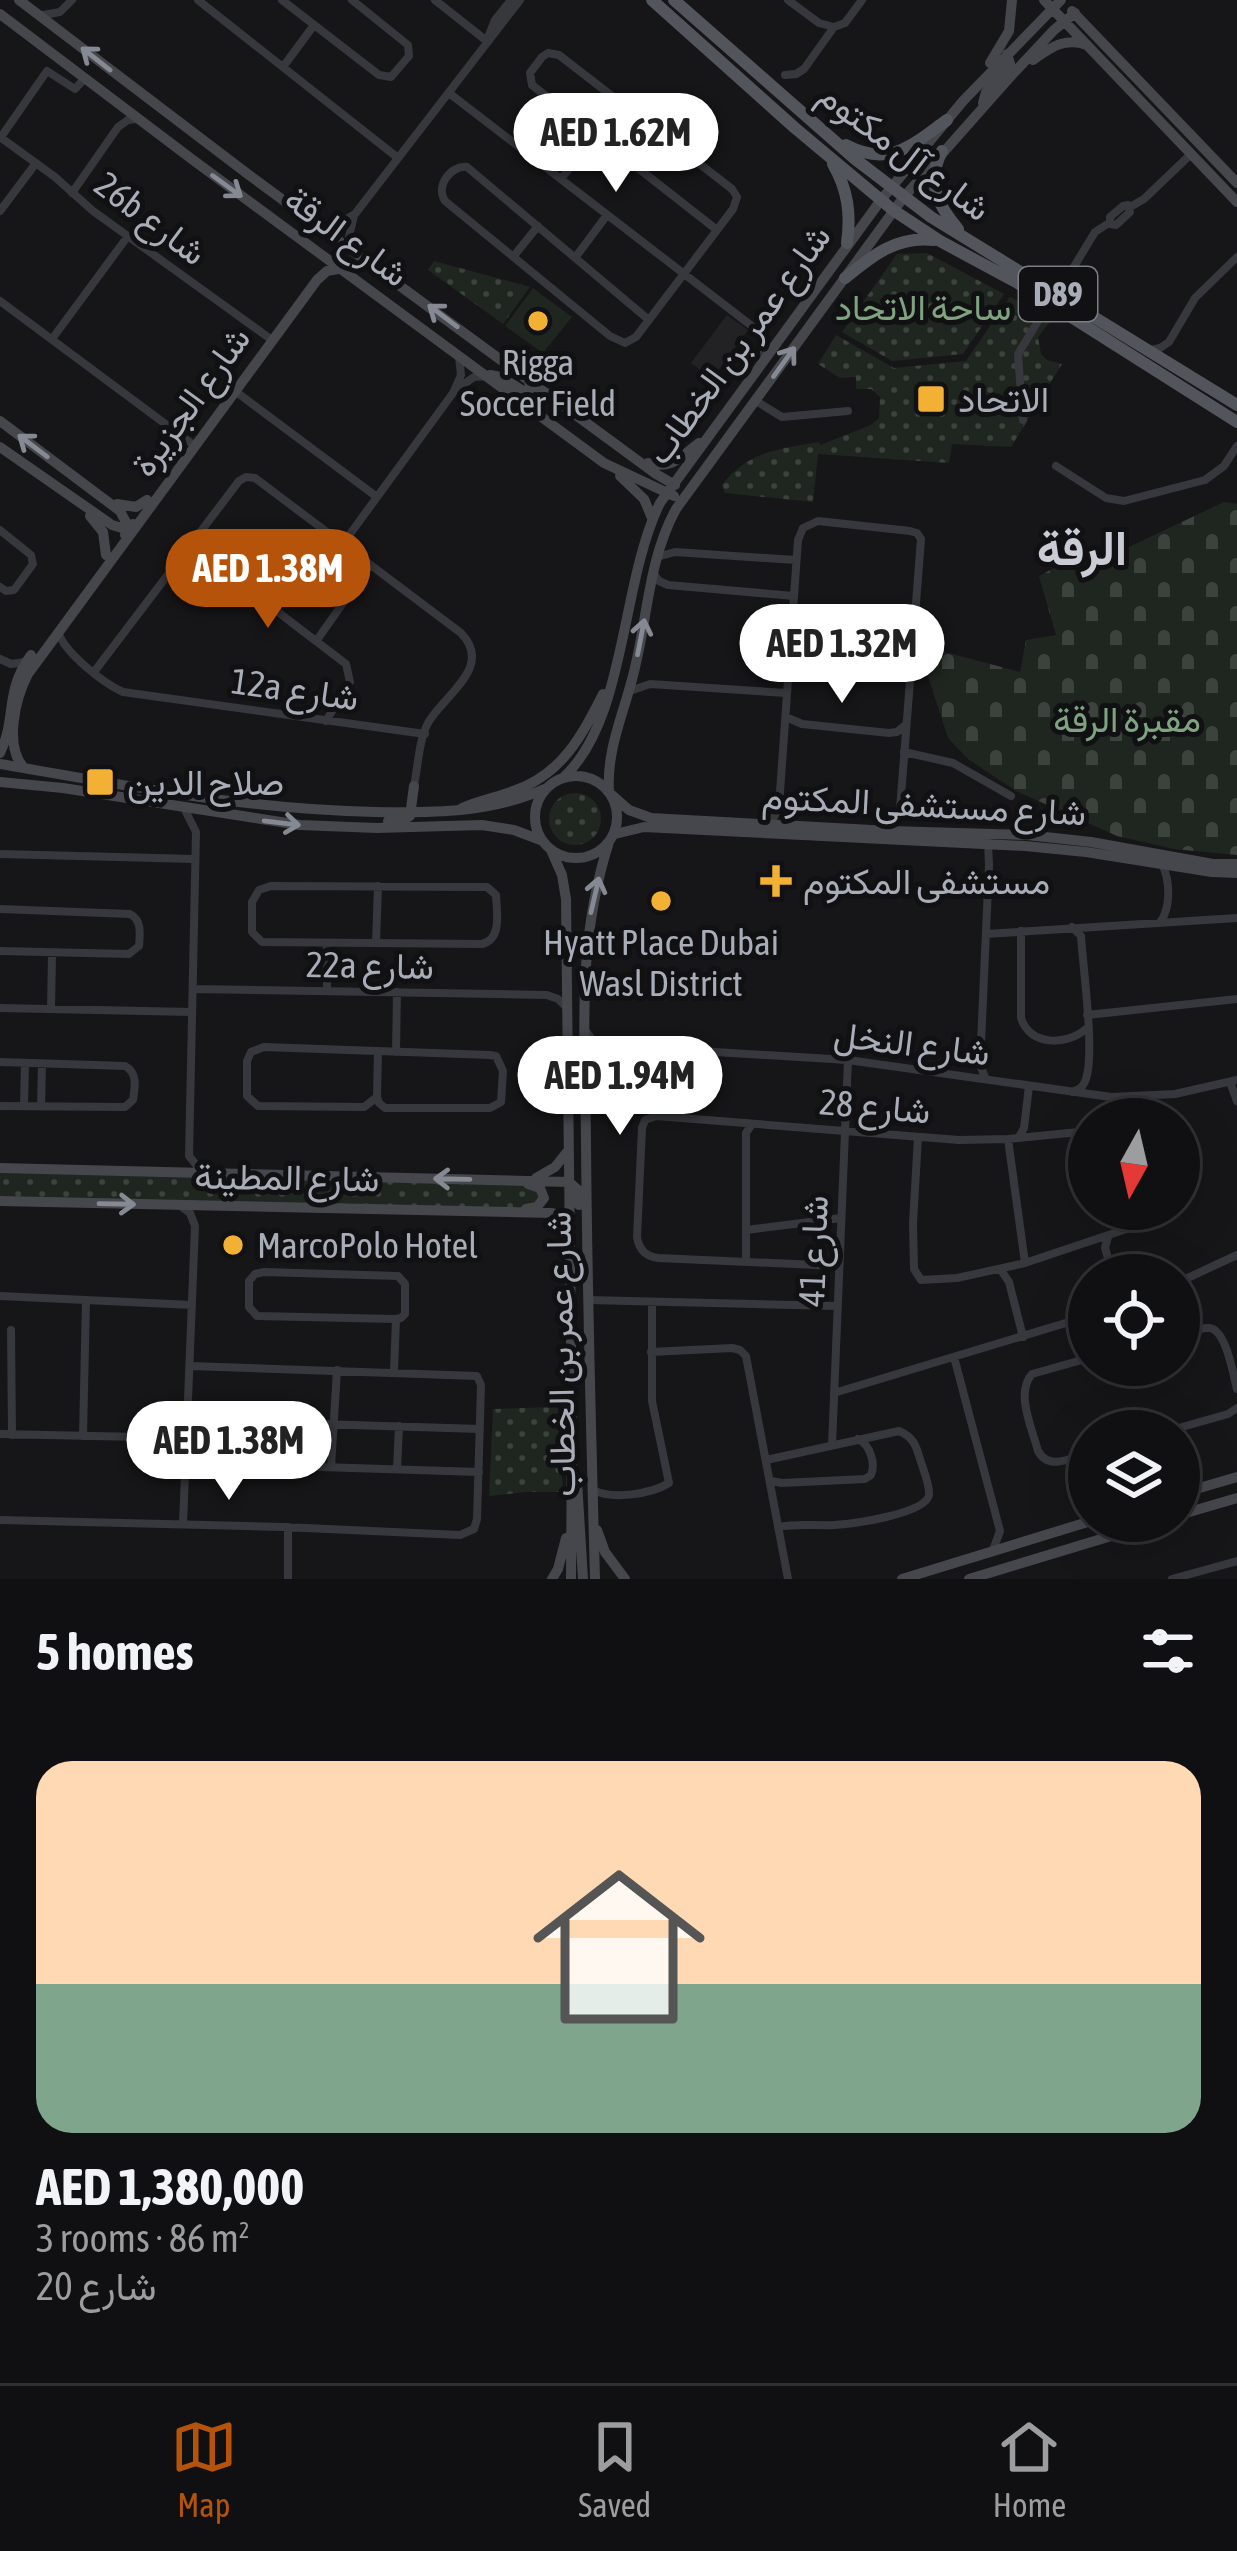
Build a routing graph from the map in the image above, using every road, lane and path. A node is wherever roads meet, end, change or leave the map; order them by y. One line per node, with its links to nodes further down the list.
1 (19, 0): 15 (main road, شارع الرقة)
2 (198, 0): 23 (street)
3 (282, 0): 17 (street)
4 (352, 0): 17 (street)
5 (435, 0): 20 (street)
6 (516, 0): 20 (street)
7 (652, 0): 38 (main road, شارع آل مكتوم / D89)
8 (674, 0): 35 (main road, شارع آل مكتوم / D89)
9 (788, 0): 18 (street)
10 (862, 0): 18 (street)
11 (1012, 0): 27 (main road)
12 (1053, 3): 16 (main road); 22 (main road, شارع عمر بن الخطاب)
13 (69, 4): 15 (street); 19 (street)
14 (0, 14): 26 (main road, شارع الرقة)
15 (40, 15): 19 (main road, شارع الرقة)
16 (1070, 17): 21 (main road); 25 (main road, شارع عمر بن الخطاب); 45 (main road)
17 (314, 25): 23 (street)
18 (834, 27): 24 (street)
19 (68, 37): 29 (main road, شارع الرقة, one-way to 19)
20 (488, 42): 28 (street)
21 (1089, 46): 25 (main road); 39 (main road)
22 (1007, 54): 27 (main road, شارع عمر بن الخطاب); 31 (main road)
23 (283, 67): 40 (street)
24 (785, 75)
25 (1011, 76): 31 (main road, شارع عمر بن الخطاب)
26 (88, 80): 29 (main road); 32 (main road, شارع الرقة); 36 (street)
27 (972, 91): 33 (main road, شارع عمر بن الخطاب)
28 (449, 93): 40 (street); 44 (street)
29 (148, 99): 43 (main road, شارع الرقة)
30 (618, 102): 34 (street); 34 (street); 57 (street)
31 (983, 106): 37 (main road, شارع عمر بن الخطاب)
32 (140, 120): 41 (main road, شارع الرقة); 47 (street)
33 (947, 120): 35 (main road); 46 (main road, شارع عمر بن الخطاب)
34 (594, 133): 44 (street); 57 (street)
35 (829, 136): 46 (main road, شارع آل مكتوم / D89)
36 (0, 137): 42 (street, 26b شارع)
37 (942, 151): 48 (main road, شارع عمر بن الخطاب); 59 (main road)
38 (825, 154): 50 (main road, شارع آل مكتوم / D89); 61 (main road)
39 (1191, 154): 49 (main road); 70 (street)
40 (398, 158): 53 (street)
41 (193, 160): 43 (main road); 62 (main road, شارع الرقة, one-way to 62)
42 (36, 163): 47 (street, 26b شارع); 51 (street)
43 (249, 175): 55 (main road, شارع الرقة)
44 (561, 179): 54 (street)
45 (1237, 183)
46 (891, 188): 48 (main road, شارع آل مكتوم / D89); 50 (main road, شارع عمر بن الخطاب)
47 (72, 193): 58 (street, 26b شارع)
48 (903, 197): 52 (main road, شارع عمر بن الخطاب); 59 (main road, شارع آل مكتوم / D89)
49 (1237, 198)
50 (881, 200): 52 (main road, شارع آل مكتوم / D89); 61 (main road, شارع عمر بن الخطاب)
51 (0, 211)
52 (893, 211): 60 (main road, شارع آل مكتوم / D89); 69 (main road, شارع عمر بن الخطاب)
53 (355, 214): 55 (street); 63 (street)
54 (607, 215): 66 (street); 68 (street)
55 (322, 226): 63 (main road, شارع الرقة)
56 (538, 226): 64 (street); 64 (street); 66 (street)
57 (717, 230): 68 (street)
58 (128, 236): 75 (street); 76 (street, 26b شارع)
59 (967, 239): 70 (main road, شارع آل مكتوم / D89)
60 (940, 241): 69 (main road); 70 (main road, شارع آل مكتوم / D89)
61 (847, 243): 73 (main road, شارع عمر بن الخطاب)
62 (313, 248): 67 (main road, شارع الرقة); 76 (main road, شارع الجزيرة)
63 (354, 250): 81 (main road, شارع الرقة, one-way to 63)
64 (513, 257): 72 (street)
65 (1237, 257): 77 (street)
66 (574, 258): 72 (street)
67 (341, 269): 76 (main road, شارع الجزيرة); 78 (main road, شارع الرقة)
68 (684, 274): 72 (street); 74 (street)
69 (845, 278): 87 (main road, شارع عمر بن الخطاب, one-way to 69)
70 (1053, 298): 77 (main road, شارع آل مكتوم / D89); 82 (main road, شارع آل مكتوم / D89); 85 (street)
71 (0, 301): 75 (street)
72 (649, 320)
73 (790, 325): 74 (street); 79 (main road, شارع عمر بن الخطاب)
74 (757, 331): 79 (street)
75 (52, 339): 94 (street)
76 (270, 339): 83 (main road, شارع الجزيرة)
77 (1149, 350): 82 (main road, شارع آل مكتوم / D89)
78 (458, 354): 80 (main road, شارع الرقة); 84 (street)
79 (765, 359): 93 (main road, شارع عمر بن الخطاب)
80 (487, 376): 81 (main road); 84 (street); 98 (main road, شارع الرقة)
81 (530, 381): 97 (main road, شارع الرقة)
82 (1187, 381): 88 (main road, شارع آل مكتوم / D89); 92 (main road, شارع آل مكتوم / D89)
83 (233, 389): 94 (main road, شارع الجزيرة); 105 (street)
84 (453, 393): 105 (street)
85 (1023, 393): 86 (street); 90 (street)
86 (1009, 394)
87 (756, 400): 89 (street); 103 (main road, شارع عمر بن الخطاب)
88 (1237, 405)
89 (848, 411)
90 (1023, 420)
91 (0, 421): 100 (main road, one-way to 91)
92 (1237, 422)
93 (707, 439): 97 (main road); 102 (main road, شارع عمر بن الخطاب)
94 (192, 444): 106 (main road, شارع الجزيرة); 108 (main road, شارع الجزيرة)
95 (1237, 446): 99 (street)
96 (2, 449): 100 (main road); 104 (main road)
97 (634, 457): 102 (main road, شارع الرقة)
98 (604, 463): 102 (main road, شارع الرقة); 107 (main road)
99 (1056, 466)
100 (74, 477): 101 (main road)
101 (86, 486): 106 (main road); 108 (main road)
102 (670, 488): 103 (main road); 107 (main road, شارع عمر بن الخطاب)
103 (686, 495): 113 (main road, شارع عمر بن الخطاب)
104 (71, 497): 108 (main road); 112 (main road)
105 (377, 497): 111 (street)
106 (147, 500): 108 (main road, شارع الجزيرة)
107 (652, 520): 125 (main road, شارع عمر بن الخطاب)
108 (133, 524): 112 (main road, شارع الجزيرة); 119 (main road)
109 (0, 530): 117 (street)
110 (190, 545): 111 (street); 120 (street); 124 (street)
111 (342, 545): 115 (street)
112 (106, 555): 123 (main road, شارع الجزيرة)
113 (657, 557): 114 (street); 116 (main road, شارع عمر بن الخطاب)
114 (796, 560): 118 (street); 130 (street)
115 (370, 566): 120 (street); 131 (street)
116 (653, 573): 118 (street); 126 (main road, شارع عمر بن الخطاب, one-way to 116)
117 (0, 587)
118 (794, 596): 127 (street)
119 (58, 631): 121 (main road); 124 (street, 12a شارع)
120 (316, 640): 129 (street)
121 (45, 648): 124 (street, 12a شارع); 132 (main road)
122 (0, 659): 123 (street)
123 (26, 662): 134 (main road, شارع الجزيرة)
124 (94, 672): 129 (street, 12a شارع)
125 (613, 675): 137 (main road, شارع عمر بن الخطاب); 145 (main road)
126 (629, 692): 127 (street); 141 (main road, شارع عمر بن الخطاب)
127 (787, 693): 128 (street)
128 (785, 716): 130 (street); 143 (street)
129 (326, 721): 131 (street, 12a شارع)
130 (905, 725): 133 (street)
131 (424, 734): 139 (street)
132 (13, 740): 135 (main road); 136 (main road)
133 (904, 752): 142 (street); 151 (street)
134 (0, 753)
135 (3, 767): 136 (main road)
136 (24, 769): 147 (main road)
137 (563, 778): 140 (main road); 141 (main road)
138 (0, 782): 144 (main road)
139 (414, 786): 147 (main road)
140 (547, 788): 145 (main road); 155 (main road)
141 (610, 794): 148 (main road, شارع مستشفى المكتوم); 153 (main road)
142 (1011, 796)
143 (779, 806): 148 (street); 149 (street)
144 (184, 808): 146 (main road); 152 (street)
145 (453, 812): 147 (main road)
146 (214, 813): 150 (main road, one-way to 150); 152 (street)
147 (412, 813): 150 (main road)
148 (766, 824): 149 (main road, شارع مستشفى المكتوم)
149 (790, 826): 151 (main road, شارع مستشفى المكتوم)
150 (338, 827): 155 (main road)
151 (890, 831): 154 (main road, شارع مستشفى المكتوم)
152 (196, 832): 157 (street)
153 (612, 838): 154 (main road, شارع مستشفى المكتوم); 155 (main road); 188 (main road, شارع عمر بن الخطاب, one-way to 153)
154 (991, 840): 158 (main road, شارع مستشفى المكتوم); 160 (main road, شارع مستشفى المكتوم); 171 (street)
155 (547, 846): 177 (main road, شارع عمر بن الخطاب)
156 (0, 854): 157 (street)
157 (195, 860): 178 (street)
158 (1162, 864): 159 (main road, شارع مستشفى المكتوم); 161 (street)
159 (1178, 866): 160 (main road, شارع مستشفى المكتوم); 161 (street)
160 (1237, 869)
161 (1168, 882): 164 (street)
162 (378, 886): 173 (street); 174 (street); 174 (street)
163 (0, 909): 176 (street)
164 (1167, 910): 166 (street); 167 (street)
165 (1237, 917): 166 (street)
166 (1176, 921): 167 (street)
167 (1160, 922): 168 (street)
168 (1089, 926): 169 (street); 172 (street)
169 (1072, 927): 170 (street); 172 (street)
170 (1021, 931): 171 (street); 187 (street)
171 (986, 934): 195 (street)
172 (1081, 936): 187 (street)
173 (327, 943): 174 (street); 179 (street)
174 (376, 943)
175 (0, 951): 176 (street)
176 (52, 953): 185 (street)
177 (566, 981): 181 (street); 183 (main road, شارع عمر بن الخطاب)
178 (193, 989): 179 (street, 22a شارع); 186 (street)
179 (327, 992): 180 (street, 22a شارع)
180 (397, 992): 181 (street, 22a شارع); 190 (street)
181 (548, 995): 183 (street)
182 (1237, 999): 187 (street)
183 (566, 1008): 213 (main road, شارع عمر بن الخطاب)
184 (0, 1009): 185 (street)
185 (51, 1010): 186 (street)
186 (192, 1012): 214 (street)
187 (1087, 1020): 200 (street)
188 (585, 1030): 191 (street, شارع النخل); 231 (main road, شارع عمر بن الخطاب)
189 (378, 1051): 190 (street); 201 (street); 201 (street)
190 (397, 1052): 201 (street)
191 (848, 1060): 196 (street, شارع النخل); 208 (street, شارع 41)
192 (0, 1063): 193 (street)
193 (25, 1063): 194 (street); 204 (street)
194 (42, 1064): 205 (street); 205 (street)
195 (980, 1065): 196 (street); 197 (street)
196 (970, 1076): 197 (street, شارع النخل)
197 (986, 1078): 199 (street, شارع النخل)
198 (1235, 1082): 200 (street, شارع النخل); 202 (street)
199 (1029, 1086): 200 (street, شارع النخل); 207 (street)
200 (1072, 1093)
201 (377, 1096)
202 (1237, 1100)
203 (0, 1106): 204 (street)
204 (24, 1106): 205 (street)
205 (41, 1107)
206 (753, 1124): 208 (street, شارع 28); 228 (street); 234 (street, شارع 28)
207 (1025, 1124): 211 (street); 212 (street)
208 (845, 1131): 210 (street, شارع 28); 225 (street, شارع 41)
209 (1068, 1133): 211 (street, شارع 28)
210 (918, 1137): 212 (street, شارع 28); 237 (street)
211 (1037, 1137): 212 (street, شارع 28)
212 (1012, 1139): 235 (street)
213 (568, 1149): 219 (main road); 220 (main road, شارع عمر بن الخطاب)
214 (189, 1156): 216 (street); 217 (street)
215 (0, 1168): 216 (main road, شارع المطينة)
216 (175, 1172): 217 (main road, شارع المطينة)
217 (203, 1173): 218 (main road, شارع المطينة, one-way to 217)
218 (488, 1180): 219 (main road, شارع المطينة); 224 (main road)
219 (521, 1180): 220 (main road, شارع المطينة)
220 (568, 1181): 226 (main road, شارع عمر بن الخطاب); 231 (main road)
221 (0, 1201): 222 (main road, شارع المطينة, one-way to 222)
222 (179, 1205): 223 (main road, شارع المطينة); 227 (street)
223 (212, 1206): 224 (main road, شارع المطينة); 227 (street)
224 (457, 1211): 226 (main road, شارع المطينة)
225 (841, 1217): 228 (street); 236 (street, شارع 41)
226 (569, 1223): 272 (main road, شارع عمر بن الخطاب)
227 (195, 1226): 243 (street)
228 (746, 1230): 234 (street)
229 (1127, 1230): 230 (street)
230 (1108, 1237): 232 (street); 235 (street)
231 (586, 1244): 241 (main road, شارع عمر بن الخطاب)
232 (1107, 1254)
233 (1236, 1257): 238 (street)
234 (746, 1262): 236 (street)
235 (1025, 1263): 237 (street)
236 (839, 1266): 244 (street, شارع 41)
237 (1000, 1269): 249 (street)
238 (1200, 1273)
239 (0, 1297): 240 (street)
240 (86, 1300): 243 (street); 265 (street)
241 (587, 1300): 242 (street); 280 (main road, شارع عمر بن الخطاب)
242 (652, 1302): 244 (street); 250 (street)
243 (192, 1305): 253 (street)
244 (837, 1309): 256 (street, شارع 41)
245 (396, 1319): 245 (street); 255 (street)
246 (1068, 1323): 249 (street)
247 (10, 1330): 264 (street)
248 (1200, 1330): 257 (street)
249 (1023, 1337): 251 (street)
250 (651, 1352): 273 (street); 280 (street)
251 (952, 1357): 256 (street); 290 (street)
252 (1068, 1364): 271 (street)
253 (190, 1366): 254 (street); 267 (street)
254 (337, 1370): 255 (street); 260 (street)
255 (394, 1372): 262 (street)
256 (834, 1387): 269 (street, شارع 41)
257 (1237, 1389)
258 (1237, 1408): 259 (street)
259 (1200, 1422)
260 (334, 1424): 261 (street); 274 (street); 274 (street)
261 (399, 1426): 262 (street); 275 (street)
262 (480, 1429): 276 (street)
263 (0, 1434): 264 (street)
264 (13, 1435): 265 (street)
265 (83, 1436): 267 (street)
266 (873, 1436): 268 (street); 270 (street); 288 (street)
267 (187, 1438): 286 (street)
268 (859, 1439): 269 (street); 270 (street)
269 (832, 1445): 273 (street)
270 (868, 1447): 278 (street)
271 (1068, 1459)
272 (572, 1460): 283 (main road, شارع عمر بن الخطاب); 298 (main road)
273 (766, 1460): 278 (street)
274 (331, 1467): 275 (street)
275 (397, 1469): 276 (street)
276 (479, 1472): 287 (street)
277 (1237, 1477): 279 (main road)
278 (770, 1480): 288 (street)
279 (1200, 1488)
280 (592, 1489): 284 (main road, شارع عمر بن الخطاب)
281 (1237, 1498): 282 (main road)
282 (1200, 1509)
283 (571, 1511): 296 (main road); 297 (main road, شارع عمر بن الخطاب)
284 (593, 1515): 299 (main road, شارع عمر بن الخطاب); 300 (main road)
285 (0, 1520): 286 (street)
286 (183, 1524): 287 (street)
287 (288, 1527): 295 (street)
288 (778, 1527): 301 (street)
289 (1068, 1528): 292 (main road)
290 (1000, 1531): 292 (street); 293 (street)
291 (1091, 1542): 303 (main road)
292 (1020, 1543): 293 (main road)
293 (992, 1551): 302 (main road)
294 (1237, 1561): 304 (street)
295 (288, 1579)
296 (552, 1579)
297 (572, 1579)
298 (583, 1579)
299 (595, 1579)
300 (625, 1579)
301 (788, 1579)
302 (902, 1579)
303 (969, 1579)
304 (1172, 1579)

